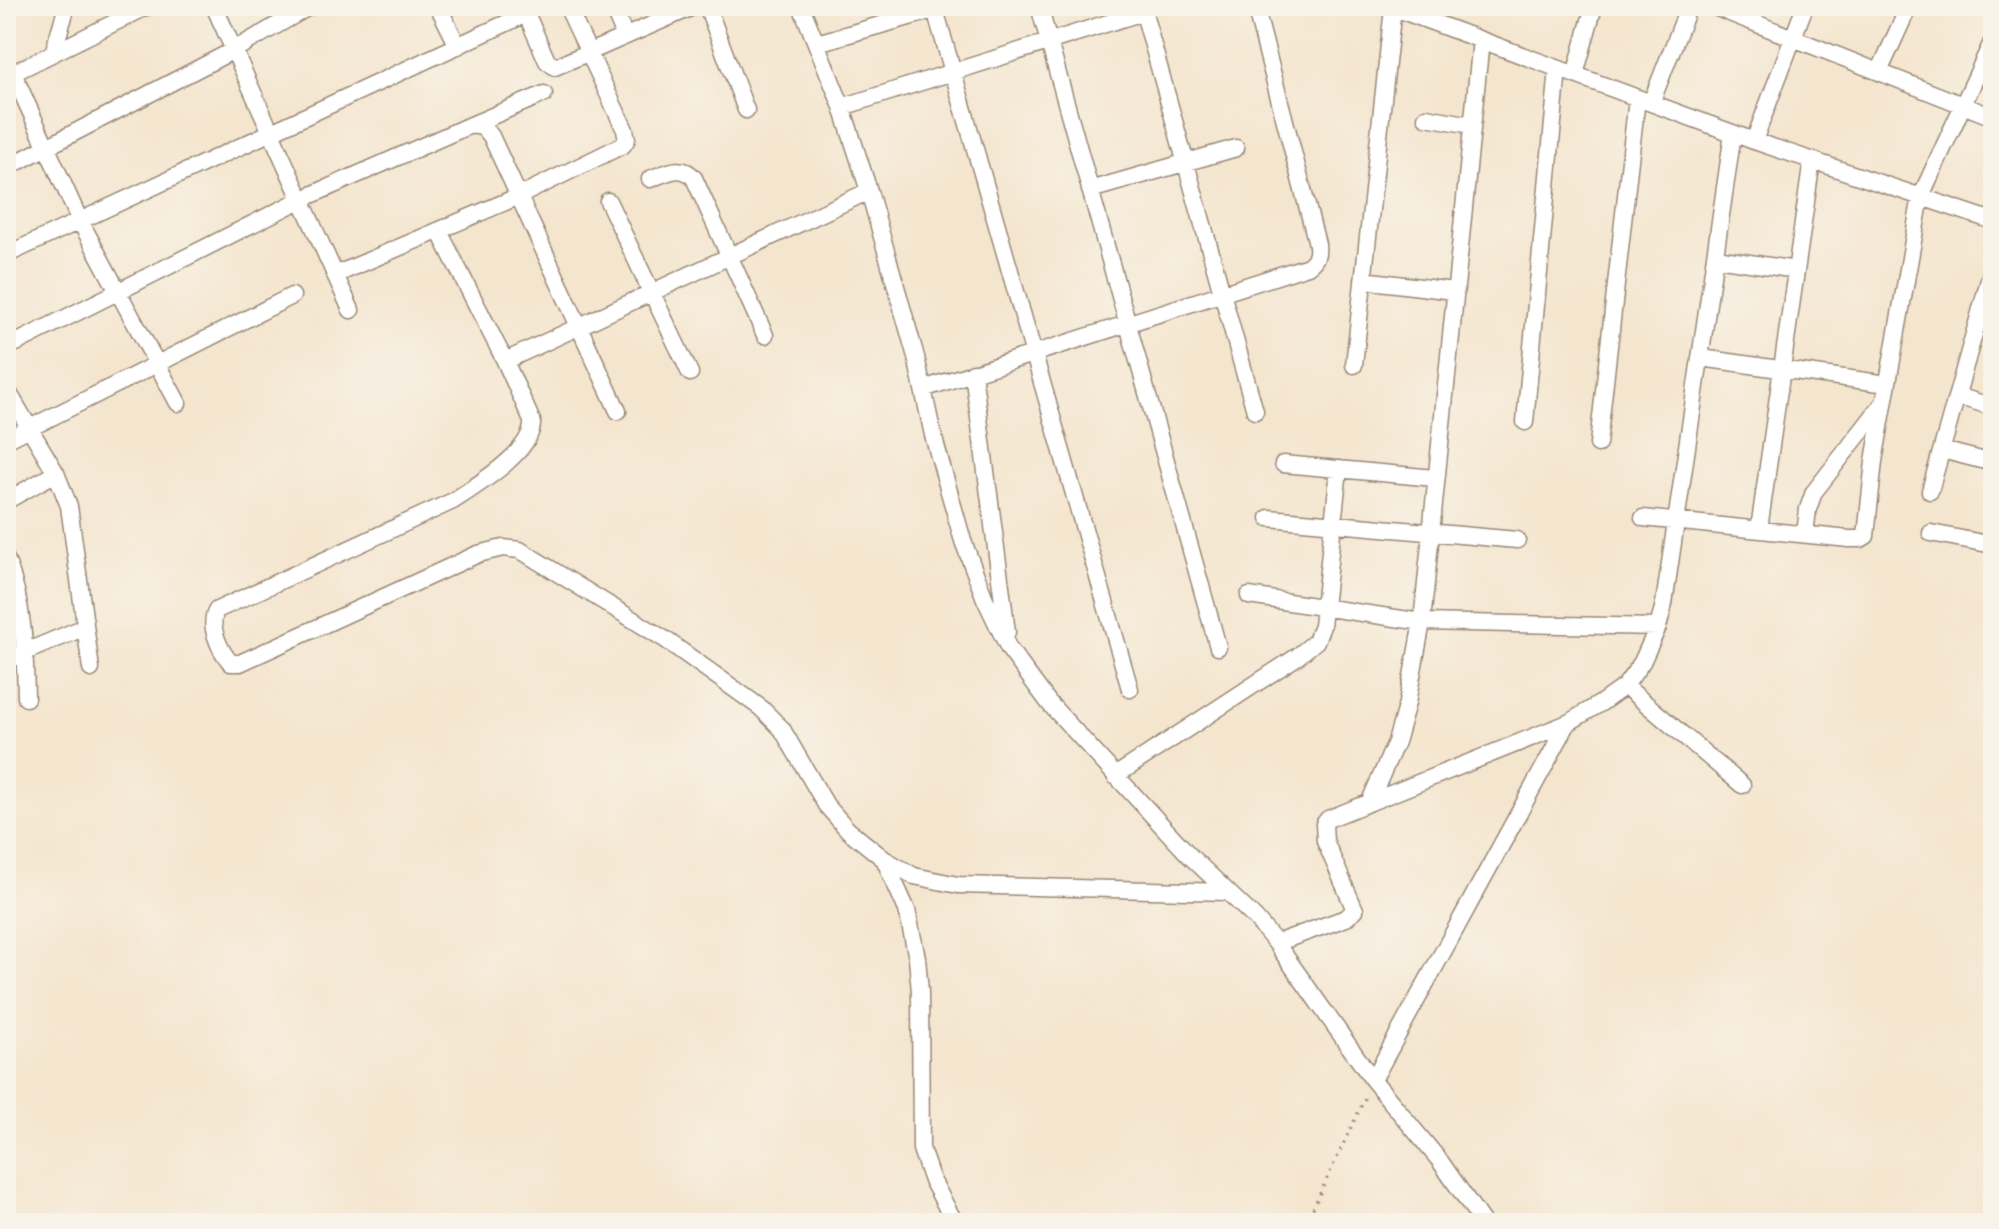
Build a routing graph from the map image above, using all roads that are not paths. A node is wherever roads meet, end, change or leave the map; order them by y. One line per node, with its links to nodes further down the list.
1 (67, 6): 30 (street)
2 (148, 6): 30 (street)
3 (214, 6): 29 (street)
4 (310, 6): 29 (street)
5 (438, 6): 28 (street)
6 (567, 6): 31 (street)
7 (612, 6): 22 (street)
8 (695, 6): 22 (street)
9 (707, 6): 41 (street)
10 (801, 6): 27 (street)
11 (1039, 6): 26 (street)
12 (1255, 6): 74 (street)
13 (1594, 6): 36 (street)
14 (1689, 6): 38 (street)
15 (1712, 6): 23 (street)
16 (1805, 6): 23 (street)
17 (1909, 6): 35 (street)
18 (939, 7): 27 (street); 34 (street)
19 (1391, 7): 24 (street); 70 (street)
20 (1142, 9): 26 (street); 52 (street)
21 (525, 10): 28 (street); 31 (street)
22 (625, 36): 31 (street)
23 (1793, 38): 35 (street); 48 (street)
24 (1481, 40): 32 (street); 44 (street)
25 (1993, 40): 39 (street)
26 (1049, 41): 34 (street); 55 (street)
27 (817, 43): 40 (street)
28 (458, 46): 46 (street)
29 (234, 50): 46 (street); 49 (street)
30 (53, 53): 33 (street)
31 (589, 53): 57 (street)
32 (1558, 69): 36 (street); 98 (street)
33 (10, 71): 49 (street)
34 (953, 71): 40 (street); 81 (street)
35 (1879, 72): 39 (street)
36 (1575, 75): 38 (street)
37 (544, 94): 45 (street)
38 (1644, 101): 47 (street); 101 (street)
39 (1963, 105): 43 (street); 58 (street)
40 (842, 107): 56 (street)
41 (746, 110)
42 (1426, 117): 44 (street)
43 (1993, 117)
44 (1472, 125): 72 (street)
45 (468, 126): 57 (street); 59 (street)
46 (270, 132): 59 (street); 61 (street)
47 (1733, 133): 48 (street); 66 (street)
48 (1754, 141): 51 (street)
49 (47, 146): 53 (street); 61 (street)
50 (1236, 148): 52 (street)
51 (1812, 160): 58 (street); 68 (street)
52 (1186, 162): 55 (street); 74 (street)
53 (6, 168)
54 (650, 179): 65 (street)
55 (1090, 190): 77 (street)
56 (869, 191): 65 (street); 91 (street)
57 (519, 196): 63 (street); 78 (street)
58 (1921, 196): 62 (street); 89 (street)
59 (300, 200): 69 (street); 71 (street)
60 (608, 201): 73 (street)
61 (79, 219): 64 (street); 71 (street)
62 (1993, 221)
63 (439, 231): 69 (street); 83 (street)
64 (6, 255)
65 (729, 256): 73 (street); 79 (street)
66 (1716, 258): 68 (street); 82 (street)
67 (1993, 266): 92 (street)
68 (1796, 270): 86 (street)
69 (335, 275): 76 (street)
70 (1363, 280): 72 (street); 85 (street)
71 (119, 291): 80 (street); 84 (street)
72 (1454, 291): 107 (street)
73 (652, 292): 78 (street); 88 (street)
74 (1224, 293): 77 (street); 97 (street)
75 (292, 296): 84 (street)
76 (351, 310)
77 (1128, 324): 81 (street); 126 (street)
78 (580, 327): 83 (street); 96 (street)
79 (765, 335)
80 (6, 348)
81 (1033, 352): 87 (street); 132 (street)
82 (1701, 358): 86 (street); 112 (street)
83 (505, 361): 138 (street)
84 (157, 363): 94 (street); 99 (street)
85 (1354, 365)
86 (1782, 369): 89 (street); 114 (street)
87 (973, 372): 91 (street); 127 (street)
88 (690, 373)
89 (1887, 384): 93 (street)
90 (6, 388): 99 (street)
91 (923, 389): 127 (street)
92 (1957, 396): 95 (street); 102 (street)
93 (1884, 401): 117 (street); 117 (street)
94 (178, 403)
95 (1993, 407)
96 (618, 411)
97 (1255, 411)
98 (1525, 422)
99 (29, 427): 100 (street); 106 (street)
100 (6, 440)
101 (1598, 444)
102 (1942, 450): 103 (street); 108 (street)
103 (1981, 460)
104 (1283, 464): 105 (street)
105 (1339, 469): 107 (street); 113 (street)
106 (56, 473): 109 (street); 124 (street)
107 (1435, 478): 116 (street)
108 (1930, 491)
109 (6, 501)
110 (1269, 518): 113 (street)
111 (1643, 518): 112 (street)
112 (1678, 522): 114 (street); 125 (street)
113 (1333, 524): 116 (street); 122 (street)
114 (1759, 529): 117 (street)
115 (1931, 533): 119 (street)
116 (1429, 534): 118 (street); 123 (street)
117 (1805, 534)
118 (1517, 540)
119 (1993, 545)
120 (6, 559): 128 (street)
121 (1249, 596): 122 (street)
122 (1324, 608): 123 (street); 135 (street)
123 (1422, 622): 125 (street); 137 (street)
124 (85, 627): 128 (street); 130 (street)
125 (1658, 627): 131 (street)
126 (1218, 647)
127 (1009, 649): 135 (street)
128 (25, 651): 129 (street); 133 (street)
129 (6, 660)
130 (91, 669)
131 (1625, 686): 134 (street); 136 (street)
132 (1130, 689)
133 (26, 698)
134 (1568, 723): 137 (street); 141 (street)
135 (1115, 776): 139 (street)
136 (1742, 785)
137 (1370, 801): 140 (street)
138 (884, 859): 139 (street); 142 (street)
139 (1227, 892): 140 (street)
140 (1276, 943): 141 (street)
141 (1373, 1080): 143 (street)
142 (955, 1223)
143 (1483, 1223)

